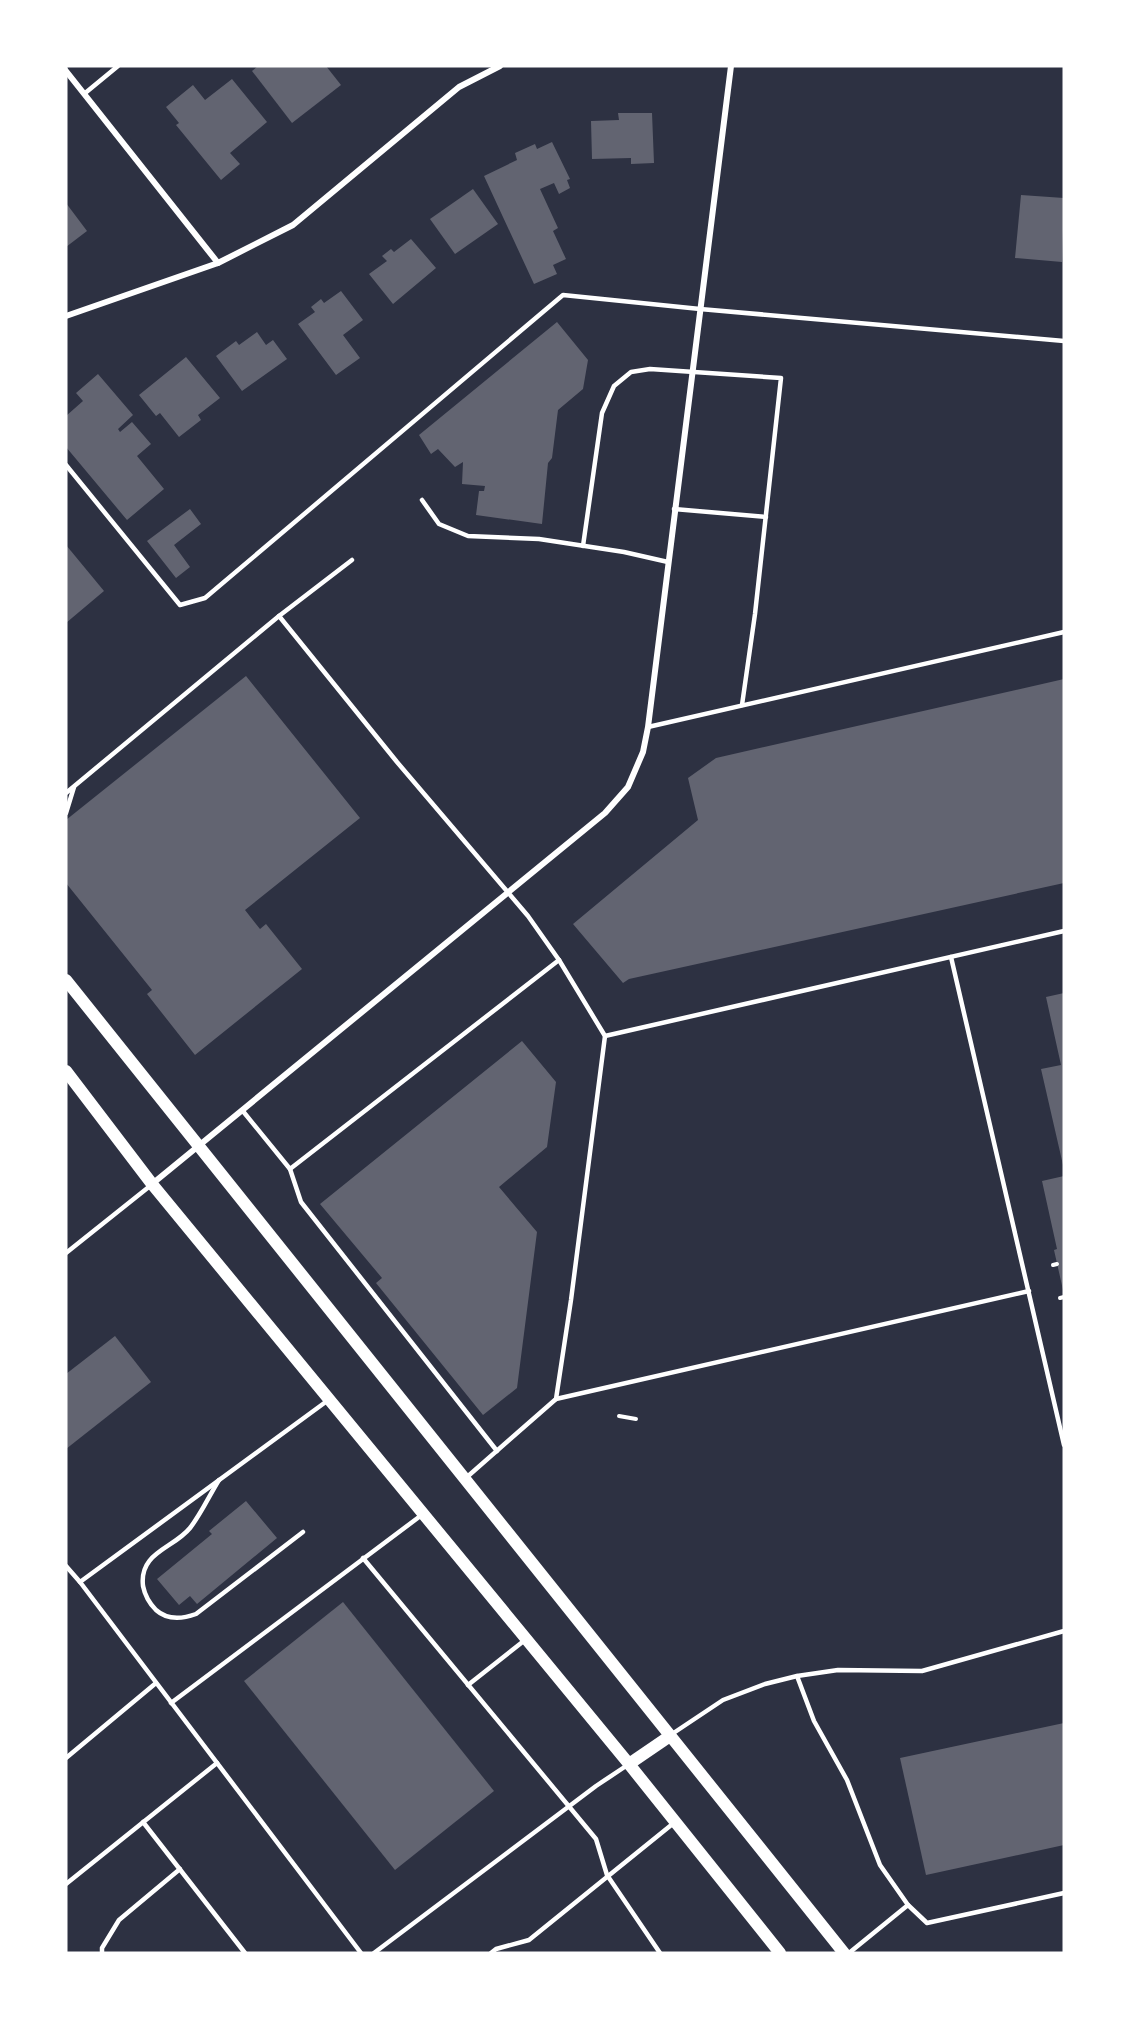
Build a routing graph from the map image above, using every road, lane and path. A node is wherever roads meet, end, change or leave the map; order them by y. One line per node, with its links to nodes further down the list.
1 (118, 66): 5 (lane)
2 (500, 66): 6 (street)
3 (731, 66): 7 (street)
4 (66, 71): 5 (street)
5 (84, 94): 6 (street)
6 (218, 263): 8 (street)
7 (700, 309): 9 (lane); 10 (street); 11 (lane)
8 (66, 316)
9 (1064, 341)
10 (692, 372): 13 (street); 14 (lane); 15 (lane)
11 (66, 465)
12 (422, 500): 15 (lane)
13 (674, 509): 14 (lane); 17 (street)
14 (765, 517): 20 (lane)
15 (583, 546): 17 (lane)
16 (352, 560): 18 (lane)
17 (668, 562): 21 (street)
18 (279, 616): 22 (lane); 25 (lane)
19 (1064, 632): 20 (lane)
20 (742, 705): 21 (lane)
21 (648, 727): 25 (street)
22 (74, 786): 23 (lane); 24 (lane)
23 (66, 793)
24 (66, 813)
25 (507, 893): 28 (lane); 32 (street)
26 (1064, 931): 27 (lane)
27 (951, 957): 30 (lane); 37 (lane)
28 (559, 960): 30 (lane); 34 (lane)
29 (66, 980): 33 (main road)
30 (605, 1036): 38 (lane)
31 (66, 1071): 35 (main road)
32 (242, 1110): 33 (street); 34 (lane)
33 (199, 1147): 35 (street); 44 (main road)
34 (290, 1169): 43 (lane)
35 (152, 1184): 36 (lane); 39 (main road)
36 (66, 1252)
37 (1029, 1291): 38 (lane); 42 (lane)
38 (556, 1399): 43 (lane)
39 (329, 1400): 45 (lane); 46 (main road)
40 (619, 1416): 41 (path)
41 (636, 1419)
42 (1064, 1445)
43 (497, 1451): 44 (lane)
44 (464, 1479): 57 (main road)
45 (219, 1480): 47 (lane); 50 (lane)
46 (423, 1514): 48 (lane); 52 (main road)
47 (303, 1532)
48 (363, 1558): 55 (lane); 56 (lane)
49 (66, 1566): 50 (lane)
50 (80, 1582): 54 (lane)
51 (1064, 1631): 53 (lane)
52 (526, 1639): 55 (lane); 60 (main road)
53 (797, 1676): 57 (lane); 68 (lane)
54 (156, 1683): 56 (lane); 58 (lane)
55 (468, 1685): 61 (lane)
56 (171, 1703): 59 (lane)
57 (670, 1736): 60 (main road); 76 (main road)
58 (66, 1758)
59 (217, 1763): 62 (lane); 71 (lane)
60 (629, 1764): 61 (lane); 63 (main road)
61 (569, 1807): 65 (lane); 72 (lane)
62 (143, 1822): 64 (lane); 66 (lane)
63 (675, 1822): 65 (lane); 75 (main road)
64 (180, 1869): 69 (lane); 70 (lane)
65 (607, 1875): 73 (lane); 74 (lane)
66 (66, 1884)
67 (1064, 1893): 68 (lane)
68 (908, 1905): 77 (lane)
69 (102, 1953)
70 (245, 1953)
71 (361, 1953)
72 (374, 1953)
73 (491, 1953)
74 (660, 1953)
75 (780, 1953)
76 (844, 1953)
77 (849, 1953)

